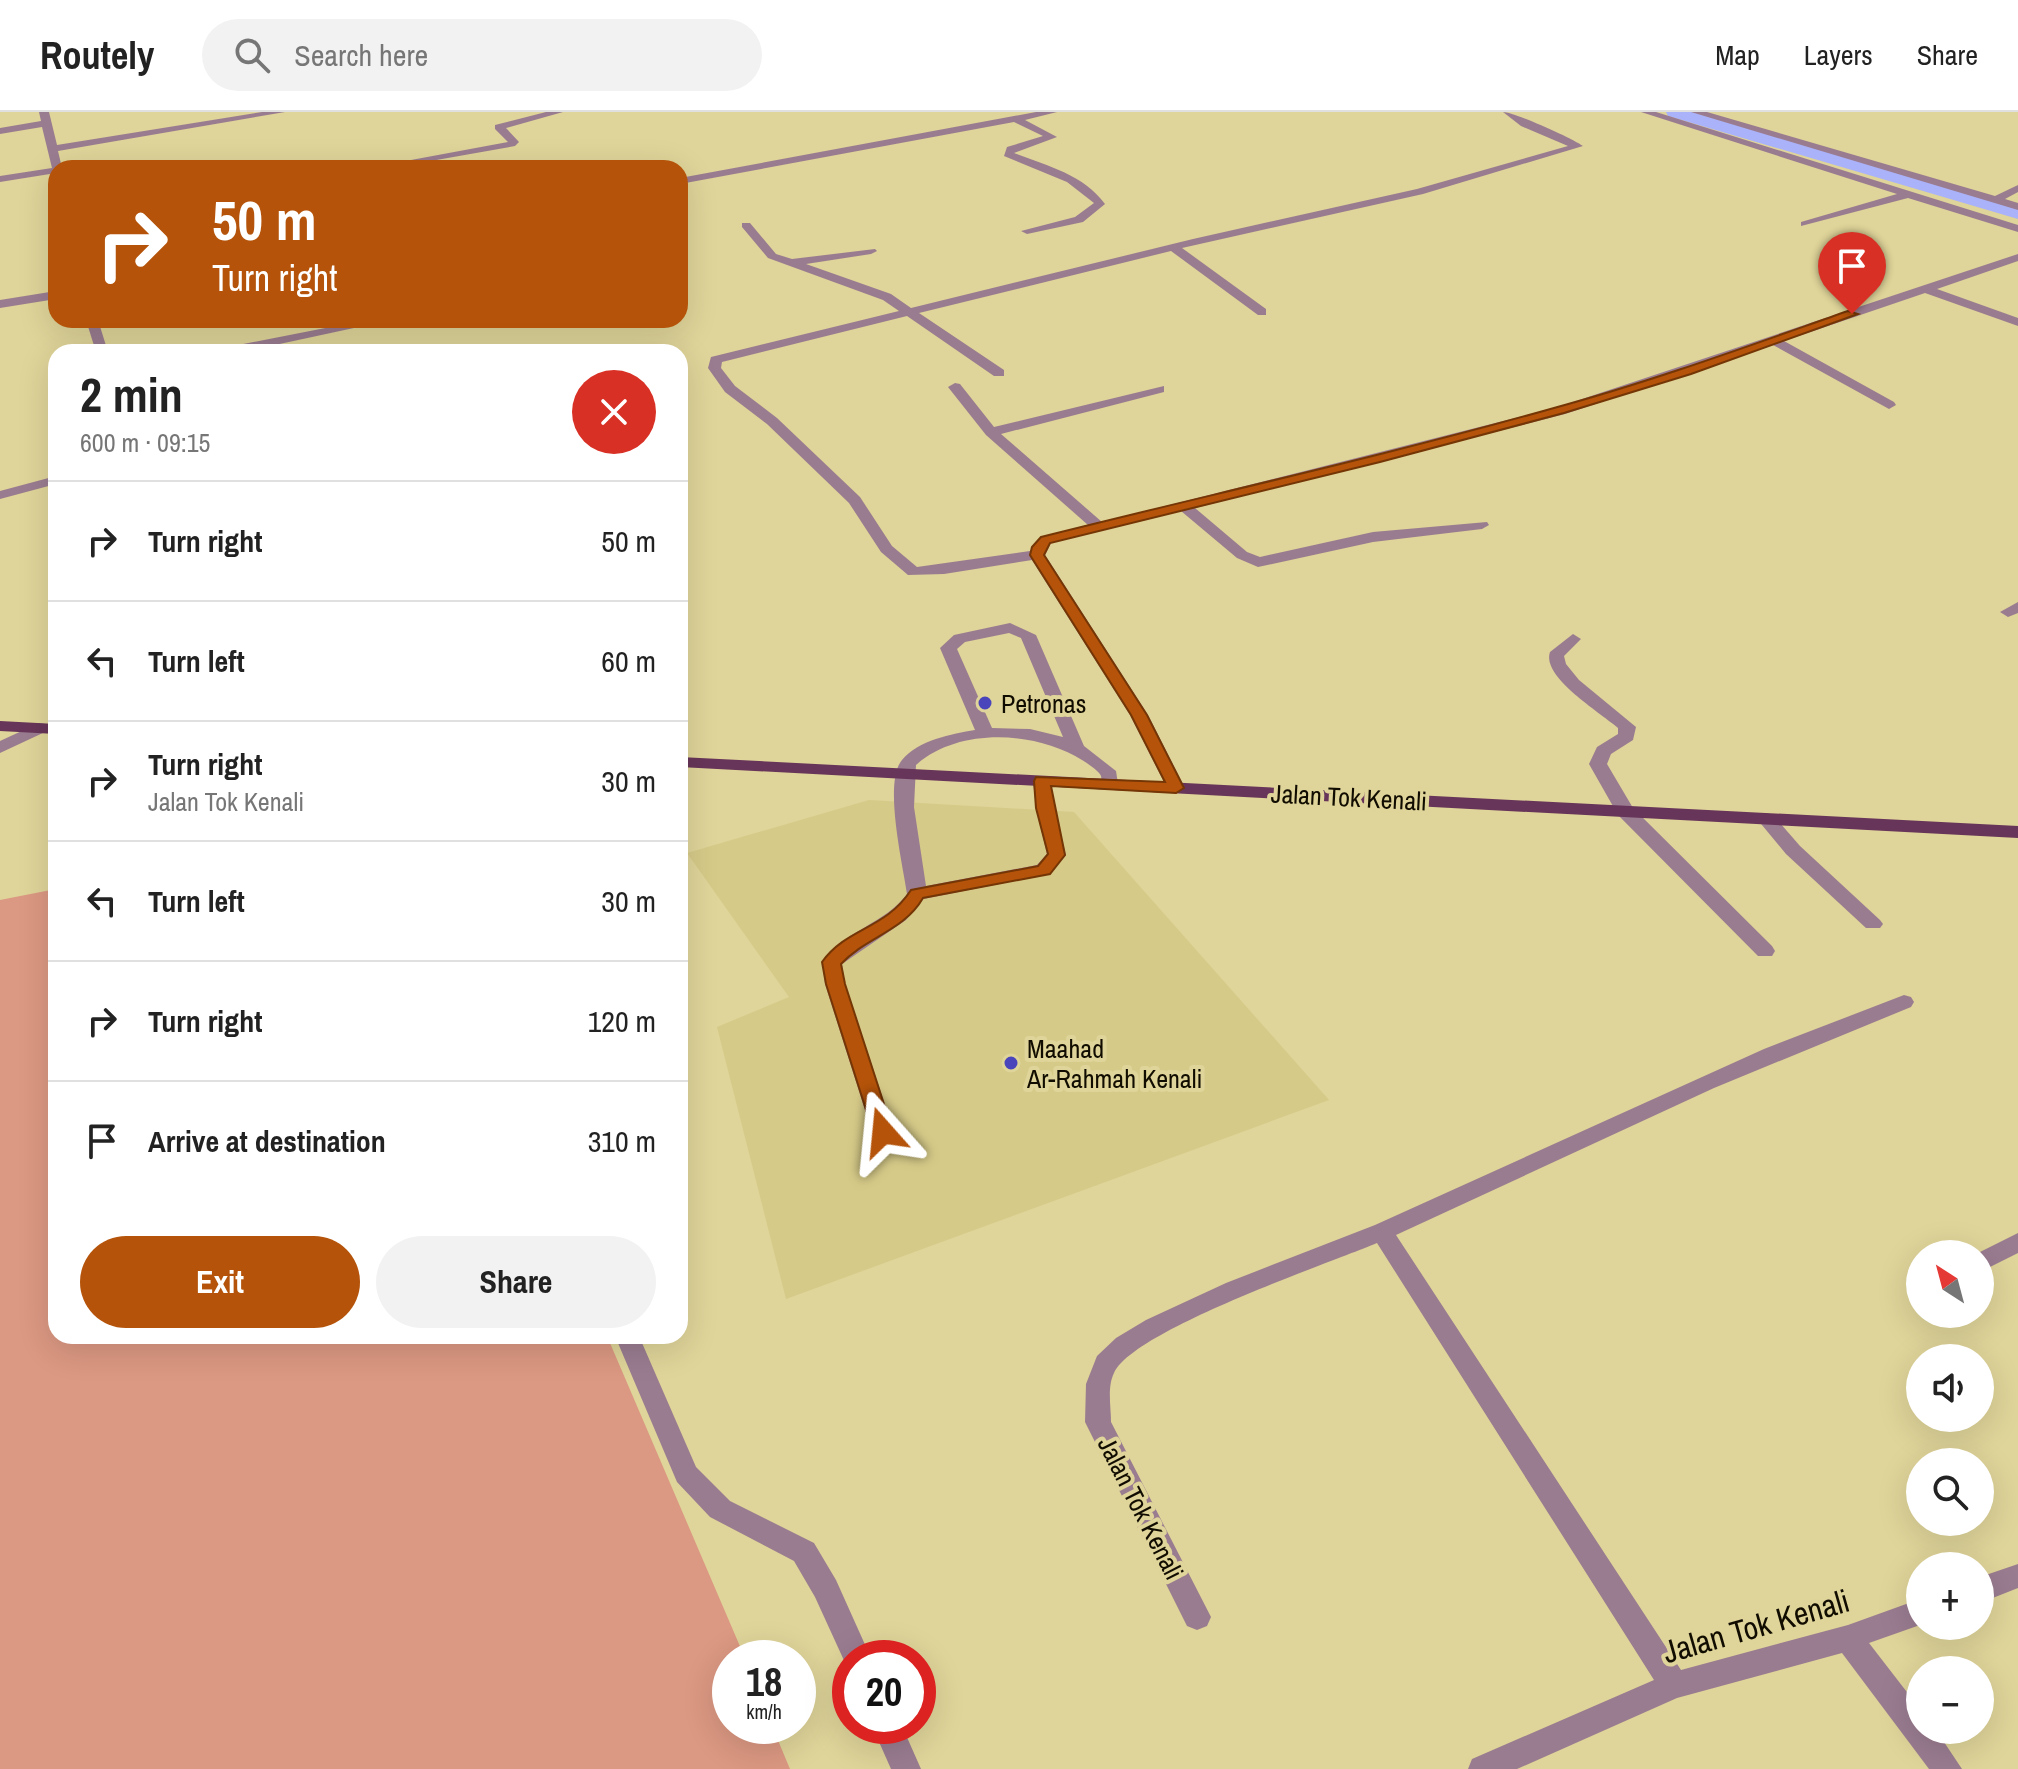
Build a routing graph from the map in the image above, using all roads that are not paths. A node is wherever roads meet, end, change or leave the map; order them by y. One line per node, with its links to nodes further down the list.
1 (280, 112): 10 (street)
2 (558, 112): 12 (street)
3 (1052, 112): 8 (street)
4 (1508, 112): 24 (street)
5 (1646, 112): 17 (street)
6 (1696, 112): 18 (street)
7 (46, 117): 9 (street); 10 (street)
8 (1016, 119): 15 (street); 23 (street)
9 (0, 131)
10 (53, 149): 11 (street)
11 (55, 160)
12 (419, 160)
13 (48, 171): 14 (street)
14 (0, 179)
15 (688, 180)
16 (2018, 188): 18 (street)
17 (1910, 194): 20 (street); 22 (street)
18 (1996, 200): 19 (street)
19 (2018, 207)
20 (1805, 224)
21 (746, 225): 27 (street)
22 (2018, 229)
23 (1027, 231)
24 (1173, 247): 31 (street); 32 (street)
25 (871, 251): 27 (street)
26 (2018, 257): 28 (street)
27 (787, 264): 31 (street)
28 (1926, 289): 33 (street); 35 (street)
29 (48, 296): 30 (street)
30 (0, 304)
31 (912, 312): 37 (street); 47 (street)
32 (1262, 312)
33 (2018, 322)
34 (322, 328): 36 (street)
35 (1774, 341): 40 (street); 44 (street)
36 (256, 344)
37 (999, 373)
38 (955, 387): 41 (street)
39 (1159, 389): 41 (street)
40 (1889, 405)
41 (991, 432): 46 (street)
42 (48, 482): 43 (street)
43 (0, 495)
44 (1184, 506): 45 (street); 46 (street)
45 (1482, 525)
46 (1098, 526): 47 (street)
47 (1037, 555): 58 (street)
48 (1573, 639): 59 (street)
49 (0, 726): 50 (main road)
50 (48, 728): 52 (street)
51 (986, 734): 53 (street); 53 (street); 55 (street)
52 (0, 748)
53 (1076, 748): 57 (street)
54 (688, 762): 55 (main road, Jalan Tok Kenali)
55 (904, 773): 56 (main road, Jalan Tok Kenali); 62 (street)
56 (1042, 781): 57 (main road, Jalan Tok Kenali); 62 (street)
57 (1109, 784): 58 (main road, Jalan Tok Kenali)
58 (1176, 788): 59 (main road, Jalan Tok Kenali)
59 (1625, 811): 60 (main road, Jalan Tok Kenali); 64 (street)
60 (1766, 819): 61 (main road, Jalan Tok Kenali); 63 (street)
61 (2018, 832)
62 (917, 894): 66 (street)
63 (1873, 924)
64 (1765, 951)
65 (1904, 1002): 67 (street, Jalan Tok Kenali)
66 (883, 1132)
67 (1382, 1232): 73 (street, Jalan Tok Kenali); 77 (street)
68 (2018, 1242): 69 (street)
69 (1994, 1255)
70 (630, 1344): 76 (street)
71 (2018, 1576): 72 (street)
72 (1994, 1585)
73 (1197, 1617)
74 (1906, 1617): 75 (street, Jalan Tok Kenali)
75 (1848, 1638): 77 (street, Jalan Tok Kenali); 81 (street)
76 (849, 1640)
77 (1674, 1685): 80 (street, Jalan Tok Kenali)
78 (895, 1744): 79 (street)
79 (906, 1769)
80 (1483, 1769)
81 (1947, 1769)

